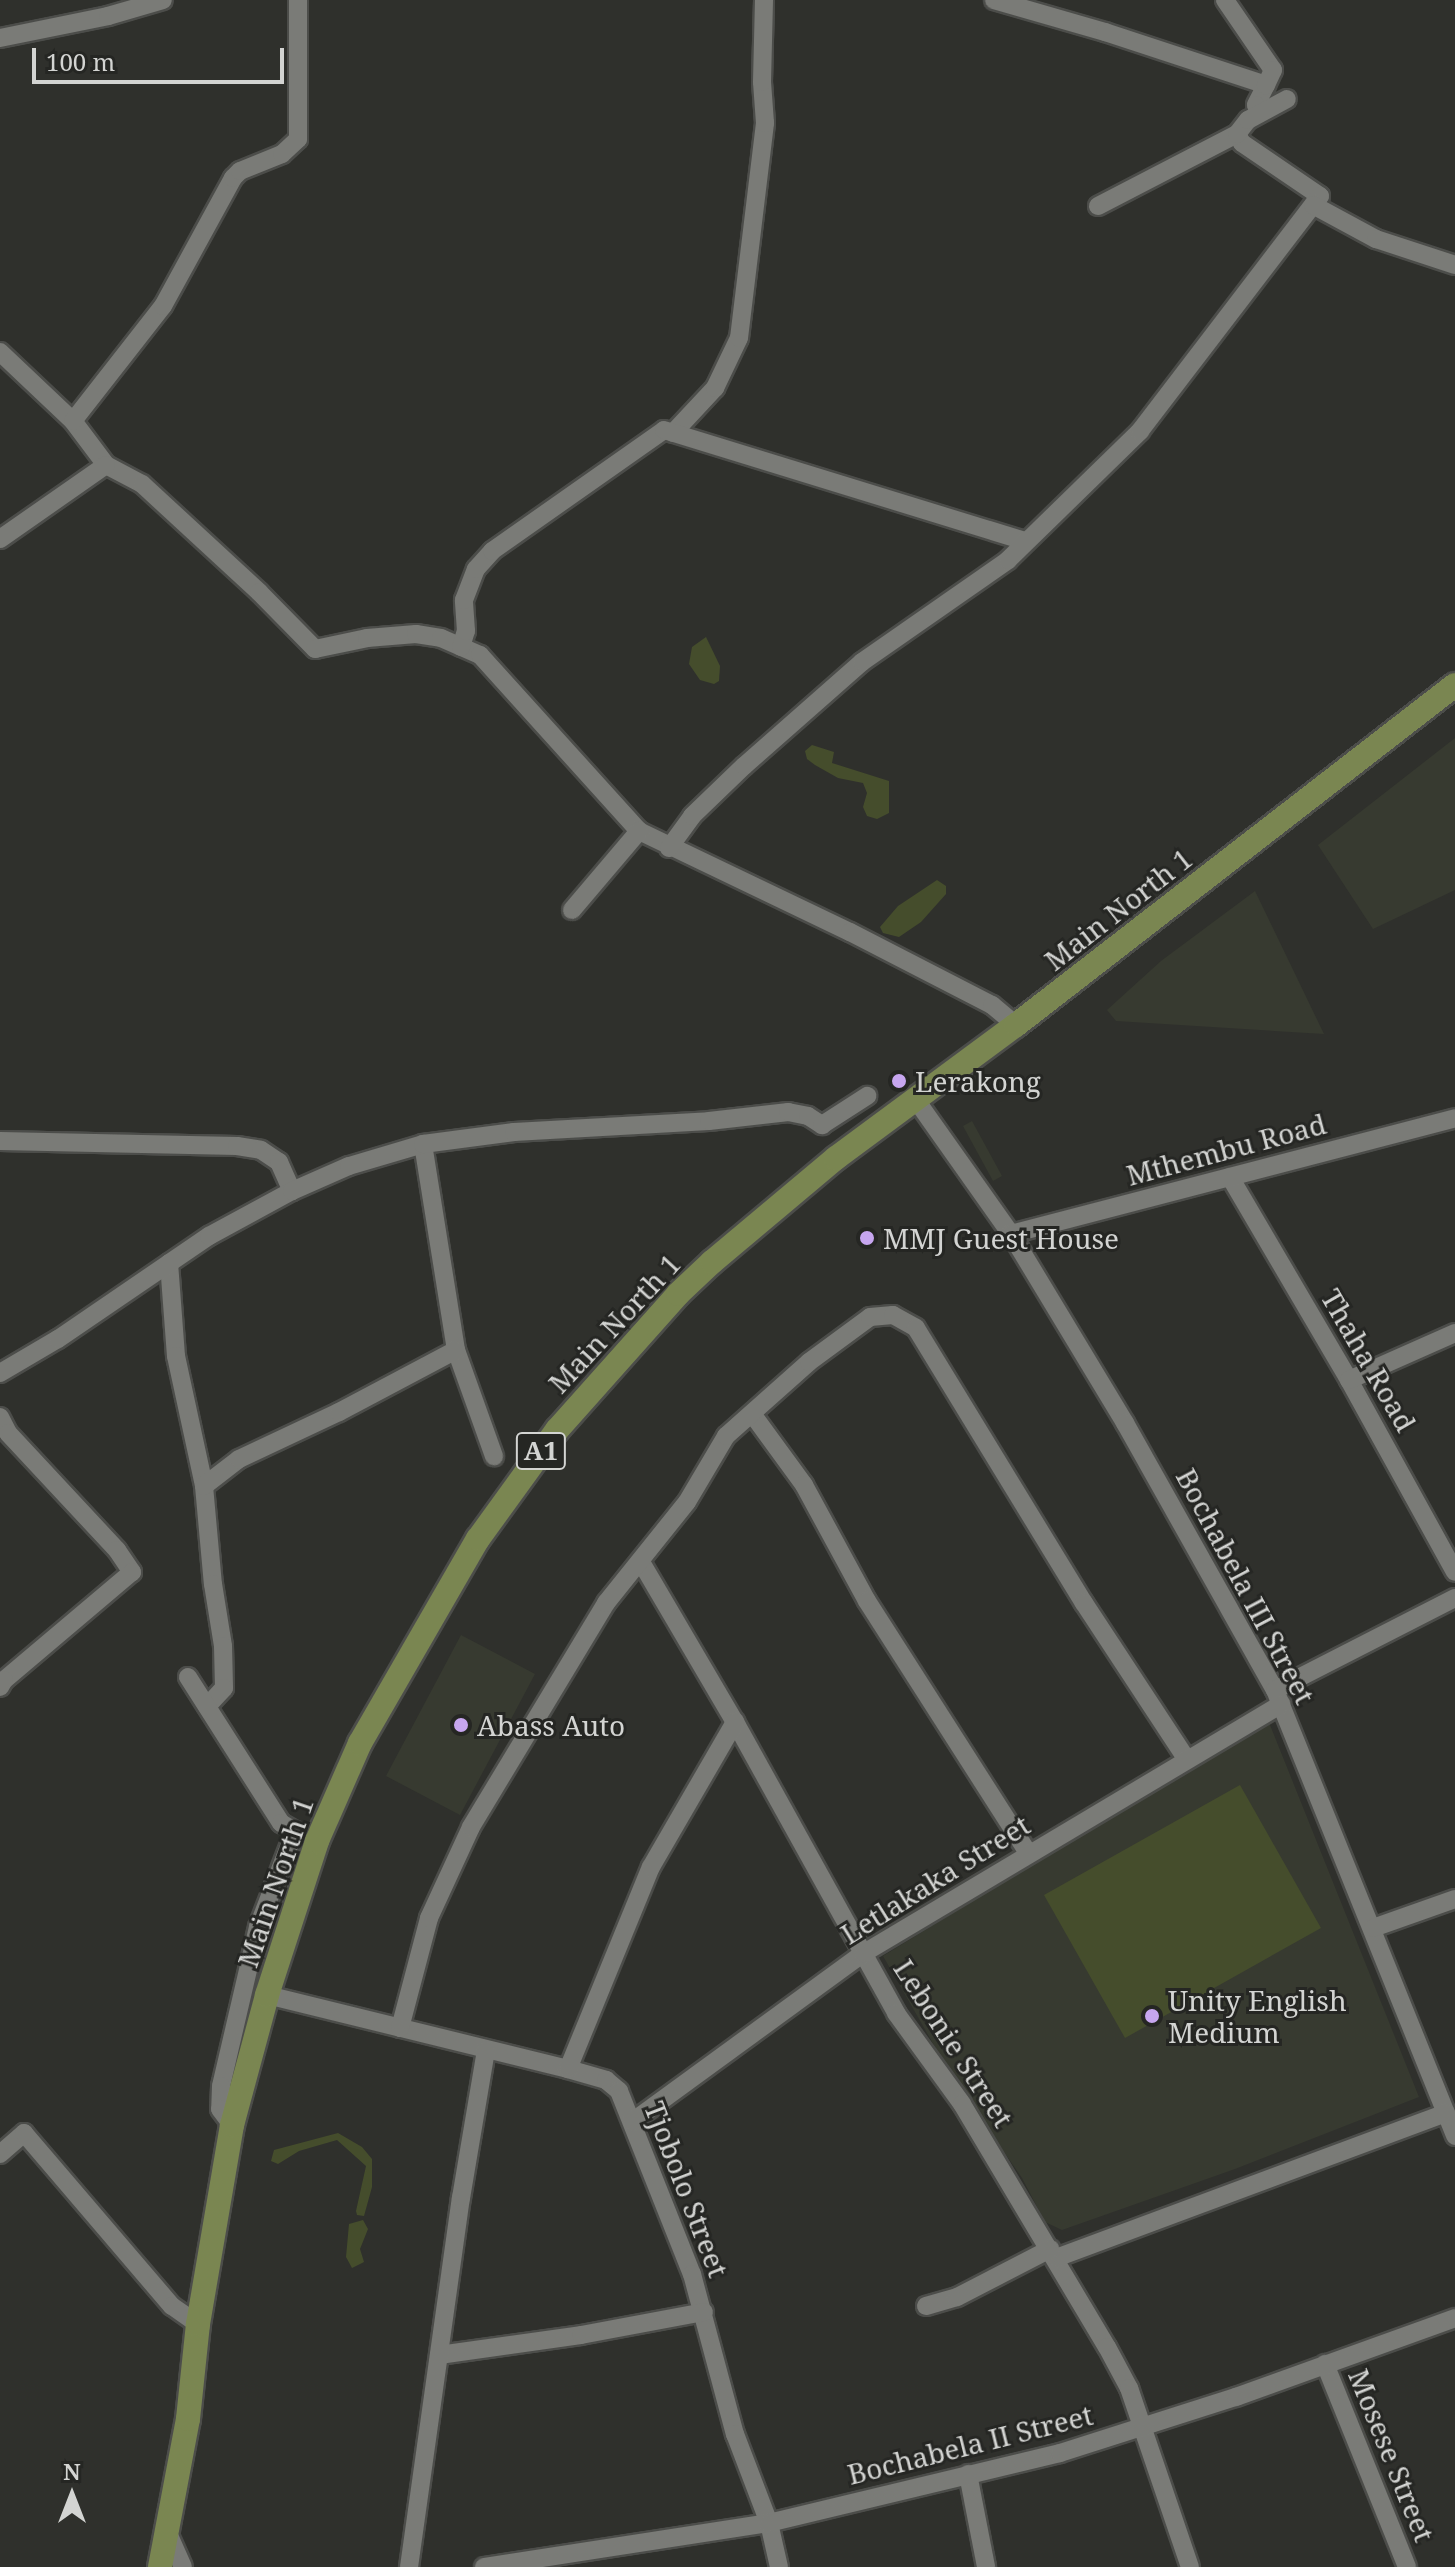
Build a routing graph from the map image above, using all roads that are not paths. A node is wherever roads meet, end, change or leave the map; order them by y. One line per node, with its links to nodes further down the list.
1 (163, 0): 6 (street)
2 (298, 0): 15 (street)
3 (764, 0): 16 (street)
4 (994, 0): 7 (street)
5 (1225, 0): 7 (street)
6 (0, 38)
7 (1266, 85): 9 (street)
8 (1287, 99): 9 (street)
9 (1259, 114): 10 (street)
10 (1237, 134): 11 (street); 12 (street)
11 (1313, 205): 13 (street); 19 (street)
12 (1098, 206)
13 (1455, 265)
14 (0, 352): 15 (street)
15 (73, 421): 17 (street)
16 (673, 433): 19 (street); 20 (street)
17 (106, 465): 18 (street); 20 (street)
18 (0, 539)
19 (1025, 541): 23 (street)
20 (461, 647): 22 (street)
21 (1455, 685): 25 (main road, Main North 1 / A1)
22 (639, 831): 23 (street); 24 (street)
23 (669, 848): 25 (street)
24 (572, 910)
25 (1016, 1025): 27 (main road, Main North 1 / A1)
26 (867, 1096): 28 (street)
27 (916, 1100): 31 (main road, Main North 1 / A1); 35 (street, Bochabela III Street)
28 (837, 1113): 31 (street); 32 (street)
29 (1455, 1118): 33 (street, Mthembu Road)
30 (0, 1141): 34 (street)
31 (859, 1142): 58 (main road, Main North 1 / A1)
32 (423, 1144): 34 (street); 38 (street)
33 (1230, 1177): 35 (street, Mthembu Road); 40 (street, Thaha Road)
34 (292, 1191): 36 (street)
35 (1011, 1234): 50 (street, Bochabela III Street)
36 (169, 1263): 39 (street); 44 (street)
37 (1455, 1333): 40 (street)
38 (456, 1350): 43 (street); 44 (street)
39 (0, 1373)
40 (1349, 1380): 46 (street, Thaha Road)
41 (753, 1415): 45 (street); 53 (street); 54 (street)
42 (0, 1417): 49 (street)
43 (494, 1456)
44 (204, 1486): 51 (street)
45 (641, 1562): 52 (street, Lebonie Street); 59 (street)
46 (1455, 1572)
47 (1455, 1598): 50 (street, Letlakaka Street)
48 (188, 1677): 51 (street)
49 (0, 1687)
50 (1278, 1697): 53 (street, Letlakaka Street); 56 (street, Bochabela III Street)
51 (207, 1706): 64 (street)
52 (735, 1722): 57 (street, Lebonie Street); 61 (street)
53 (1186, 1758): 54 (street, Letlakaka Street)
54 (1029, 1854): 57 (street, Letlakaka Street)
55 (1455, 1899): 56 (street)
56 (1373, 1928): 62 (street, Bochabela III Street)
57 (864, 1953): 63 (street, Letlakaka Street); 67 (street, Lebonie Street)
58 (267, 1995): 59 (street, Tjobolo Street); 64 (main road, Main North 1 / A1)
59 (400, 2028): 60 (street, Tjobolo Street)
60 (486, 2050): 61 (street, Tjobolo Street); 72 (street)
61 (568, 2069): 63 (street, Tjobolo Street)
62 (1446, 2113): 65 (street, Bochabela III Street); 67 (street)
63 (632, 2122): 69 (street, Tjobolo Street)
64 (232, 2125): 71 (main road, Main North 1 / A1)
65 (1455, 2136)
66 (0, 2154): 71 (street)
67 (1053, 2253): 68 (street); 74 (street, Lebonie Street)
68 (926, 2306)
69 (704, 2312): 72 (street); 76 (street, Tjobolo Street)
70 (1455, 2318): 73 (street, Bochabela II Street)
71 (198, 2324): 77 (main road, Main North 1 / A1)
72 (439, 2355): 80 (street)
73 (1325, 2364): 74 (street, Bochabela II Street); 85 (street, Mosese Street)
74 (1140, 2429): 75 (street, Bochabela II Street); 84 (street, Lebonie Street)
75 (968, 2474): 76 (street, Bochabela II Street); 83 (street)
76 (769, 2523): 81 (street, Bochabela II Street); 82 (street, Tjobolo Street)
77 (166, 2528): 78 (main road, Main North 1 / A1); 79 (street)
78 (160, 2567)
79 (183, 2567)
80 (409, 2567)
81 (484, 2567)
82 (779, 2567)
83 (986, 2567)
84 (1190, 2567)
85 (1407, 2567)

